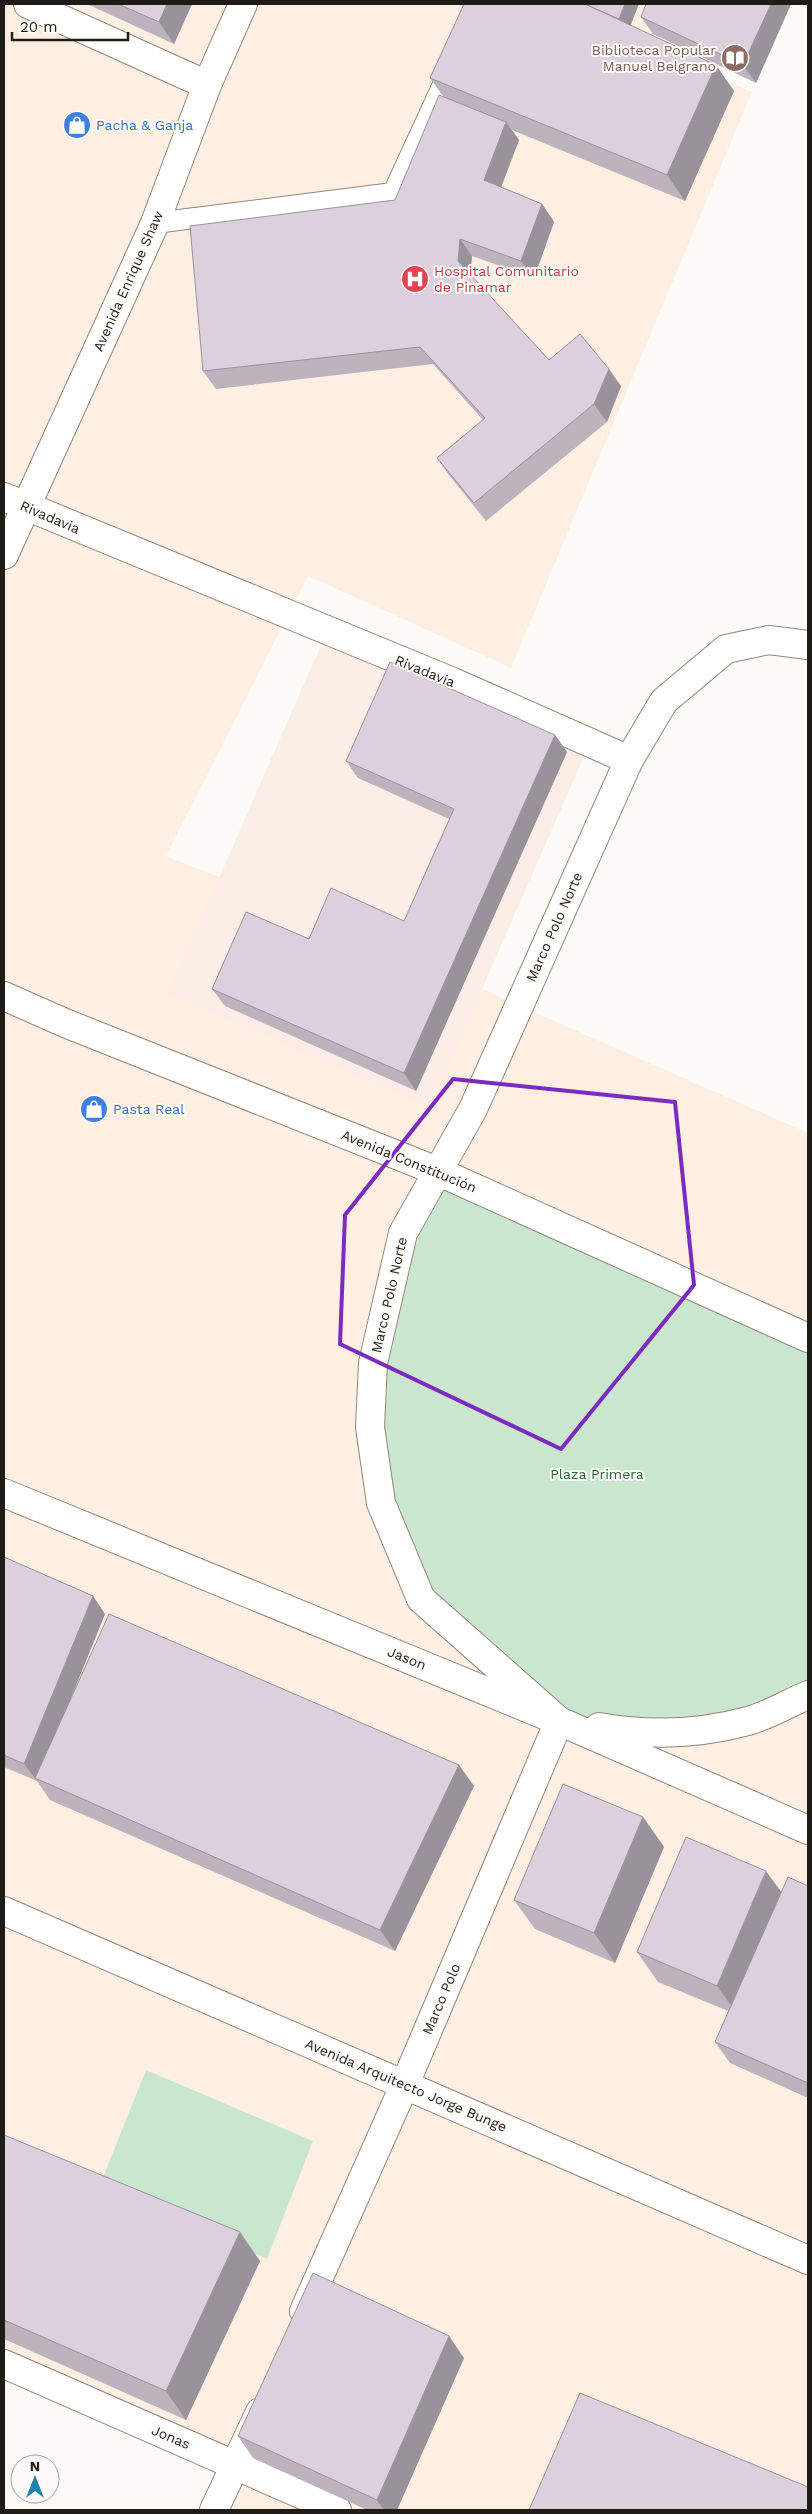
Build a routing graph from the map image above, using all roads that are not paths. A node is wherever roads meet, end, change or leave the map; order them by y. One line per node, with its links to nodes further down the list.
1 (28, 4): 4 (street)
2 (243, 4): 4 (street, Avenida Enrique Shaw)
3 (459, 49): 5 (lane)
4 (207, 85): 5 (street, Avenida Enrique Shaw)
5 (154, 223): 6 (street, Avenida Enrique Shaw)
6 (15, 502): 7 (street, Avenida Enrique Shaw); 9 (street, Rivadavia)
7 (4, 555)
8 (808, 645): 9 (street)
9 (629, 760): 11 (street, Marco Polo Norte)
10 (4, 996): 11 (street, Avenida Constitución)
11 (437, 1171): 12 (street, Avenida Constitución); 15 (street, Marco Polo Norte)
12 (808, 1338)
13 (4, 1493): 15 (street, Jason)
14 (808, 1695): 15 (street)
15 (558, 1720): 16 (street, Jason); 18 (street, Marco Polo)
16 (808, 1830)
17 (4, 1911): 18 (street, Avenida Arquitecto Jorge Bunge)
18 (404, 2084): 19 (street, Avenida Arquitecto Jorge Bunge); 20 (street, Marco Polo)
19 (808, 2260)
20 (292, 2338)
21 (4, 2364): 23 (street, Jonas)
22 (268, 2393): 23 (street)
23 (236, 2465): 24 (street); 25 (street, Jonas)
24 (214, 2510)
25 (337, 2510)

